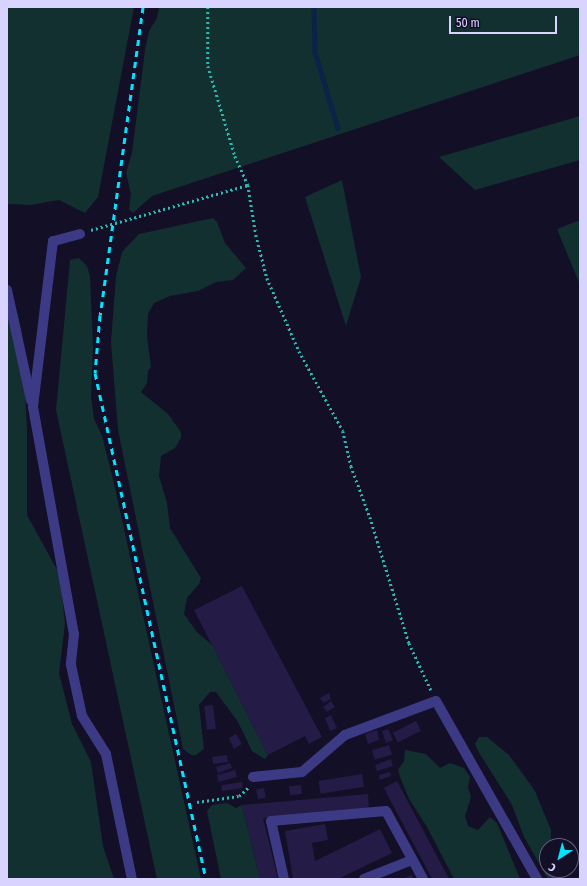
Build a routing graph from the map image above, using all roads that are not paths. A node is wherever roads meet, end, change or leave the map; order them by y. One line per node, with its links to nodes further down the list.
1 (80, 234): 3 (lane)
2 (7, 290): 3 (lane)
3 (32, 407): 6 (lane)
4 (253, 777): 10 (lane)
5 (412, 860): 7 (lane); 8 (lane); 9 (lane)
6 (132, 879)
7 (284, 879)
8 (364, 879)
9 (423, 879)
10 (537, 879)

